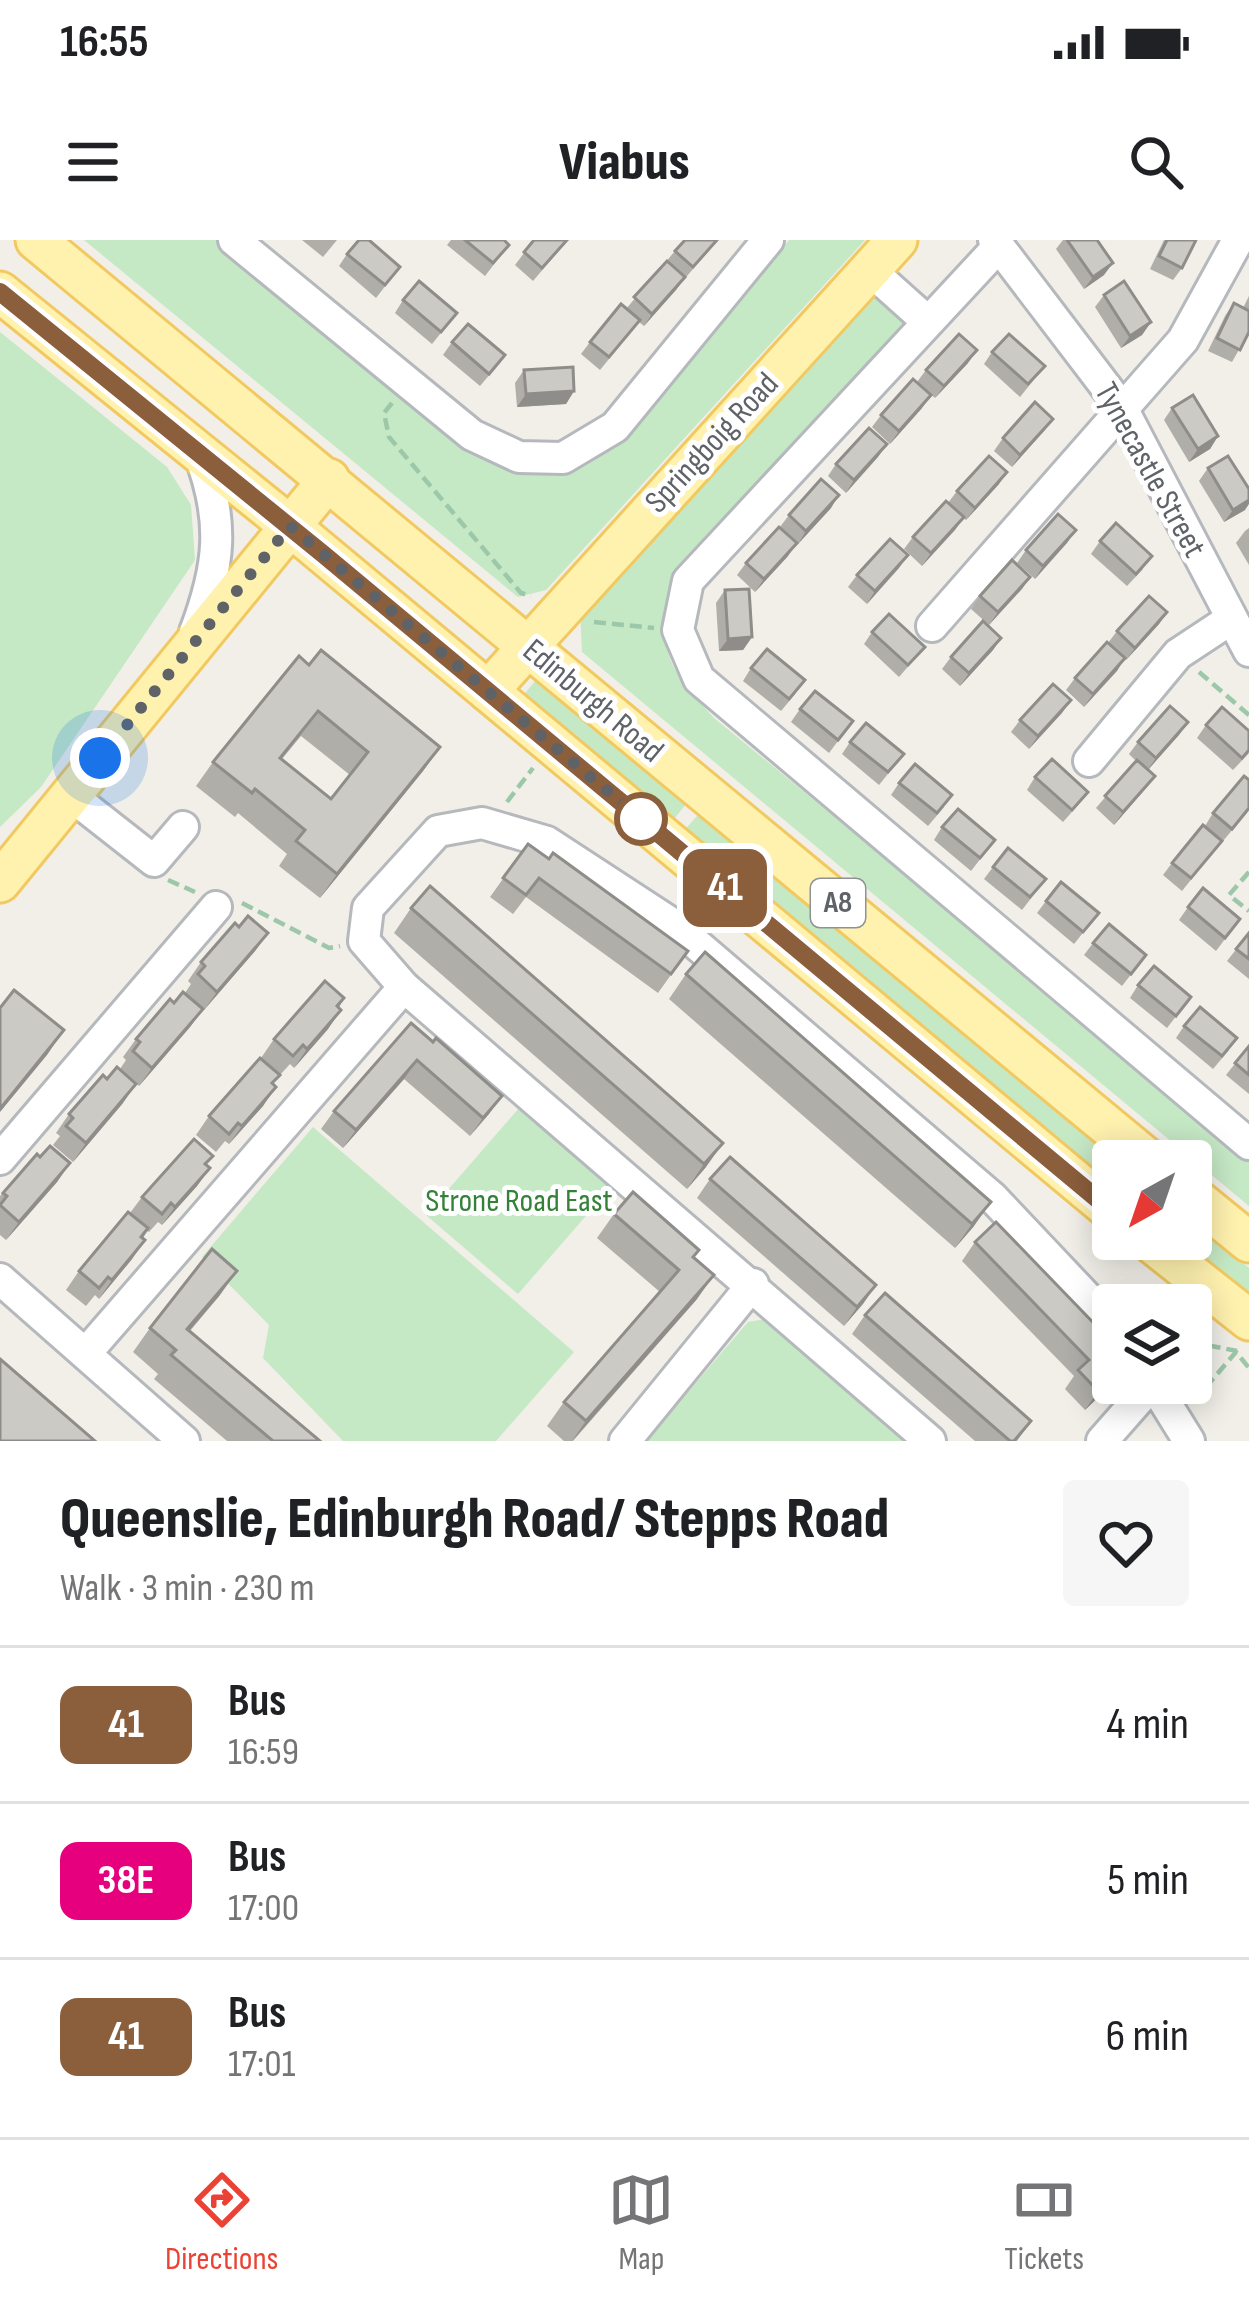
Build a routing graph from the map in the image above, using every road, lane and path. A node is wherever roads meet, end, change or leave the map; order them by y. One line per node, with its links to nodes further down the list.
1 (36, 240): 13 (main road, Edinburgh Road / A8)
2 (235, 240): 3 (street)
3 (768, 240)
4 (897, 240): 7 (main road, Springboig Road)
5 (1238, 240): 10 (street)
6 (996, 243): 9 (street); 10 (street, Tynecastle Street)
7 (871, 271): 9 (street); 15 (main road, Springboig Road)
8 (0, 292): 12 (main road, Edinburgh Road / A8)
9 (928, 322): 18 (street)
10 (1122, 408): 16 (street, Tynecastle Street); 17 (street)
11 (384, 413): 15 (path)
12 (200, 453): 14 (main road, Edinburgh Road / A8); 20 (street)
13 (329, 478): 14 (main road); 19 (main road, Edinburgh Road / A8)
14 (290, 526): 20 (main road); 23 (main road, Edinburgh Road / A8)
15 (563, 605): 18 (path); 19 (main road, Springboig Road)
16 (1232, 619): 21 (street, Tynecastle Street); 22 (street)
17 (932, 626)
18 (678, 630): 38 (street)
19 (525, 646): 23 (main road, Springboig Road); 37 (main road, Edinburgh Road / A8)
20 (189, 649): 27 (main road)
21 (1249, 651)
22 (1178, 654): 24 (path); 25 (street)
23 (488, 691): 40 (main road, Edinburgh Road / A8)
24 (1249, 716)
25 (1089, 761)
26 (534, 767): 28 (path)
27 (70, 795): 30 (street); 32 (main road)
28 (489, 825): 35 (street); 46 (street)
29 (183, 826): 30 (street)
30 (154, 861): 33 (path)
31 (1249, 872): 34 (path)
32 (0, 882)
33 (216, 907): 35 (path); 39 (street)
34 (1249, 910)
35 (364, 941): 36 (street)
36 (404, 987): 45 (street); 49 (street)
37 (1125, 1140)
38 (1249, 1144)
39 (0, 1159)
40 (1092, 1194)
41 (1212, 1212): 42 (main road)
42 (1249, 1242)
43 (1167, 1260): 47 (main road)
44 (0, 1279): 49 (street)
45 (753, 1284): 55 (street); 56 (street)
46 (1092, 1303)
47 (1242, 1340): 48 (path); 50 (path); 53 (path)
48 (1212, 1341)
49 (86, 1353): 54 (street)
50 (1249, 1368)
51 (1135, 1404): 57 (street)
52 (1166, 1404): 53 (street)
53 (1183, 1431)
54 (184, 1441)
55 (625, 1441)
56 (930, 1441)
57 (1102, 1441)

